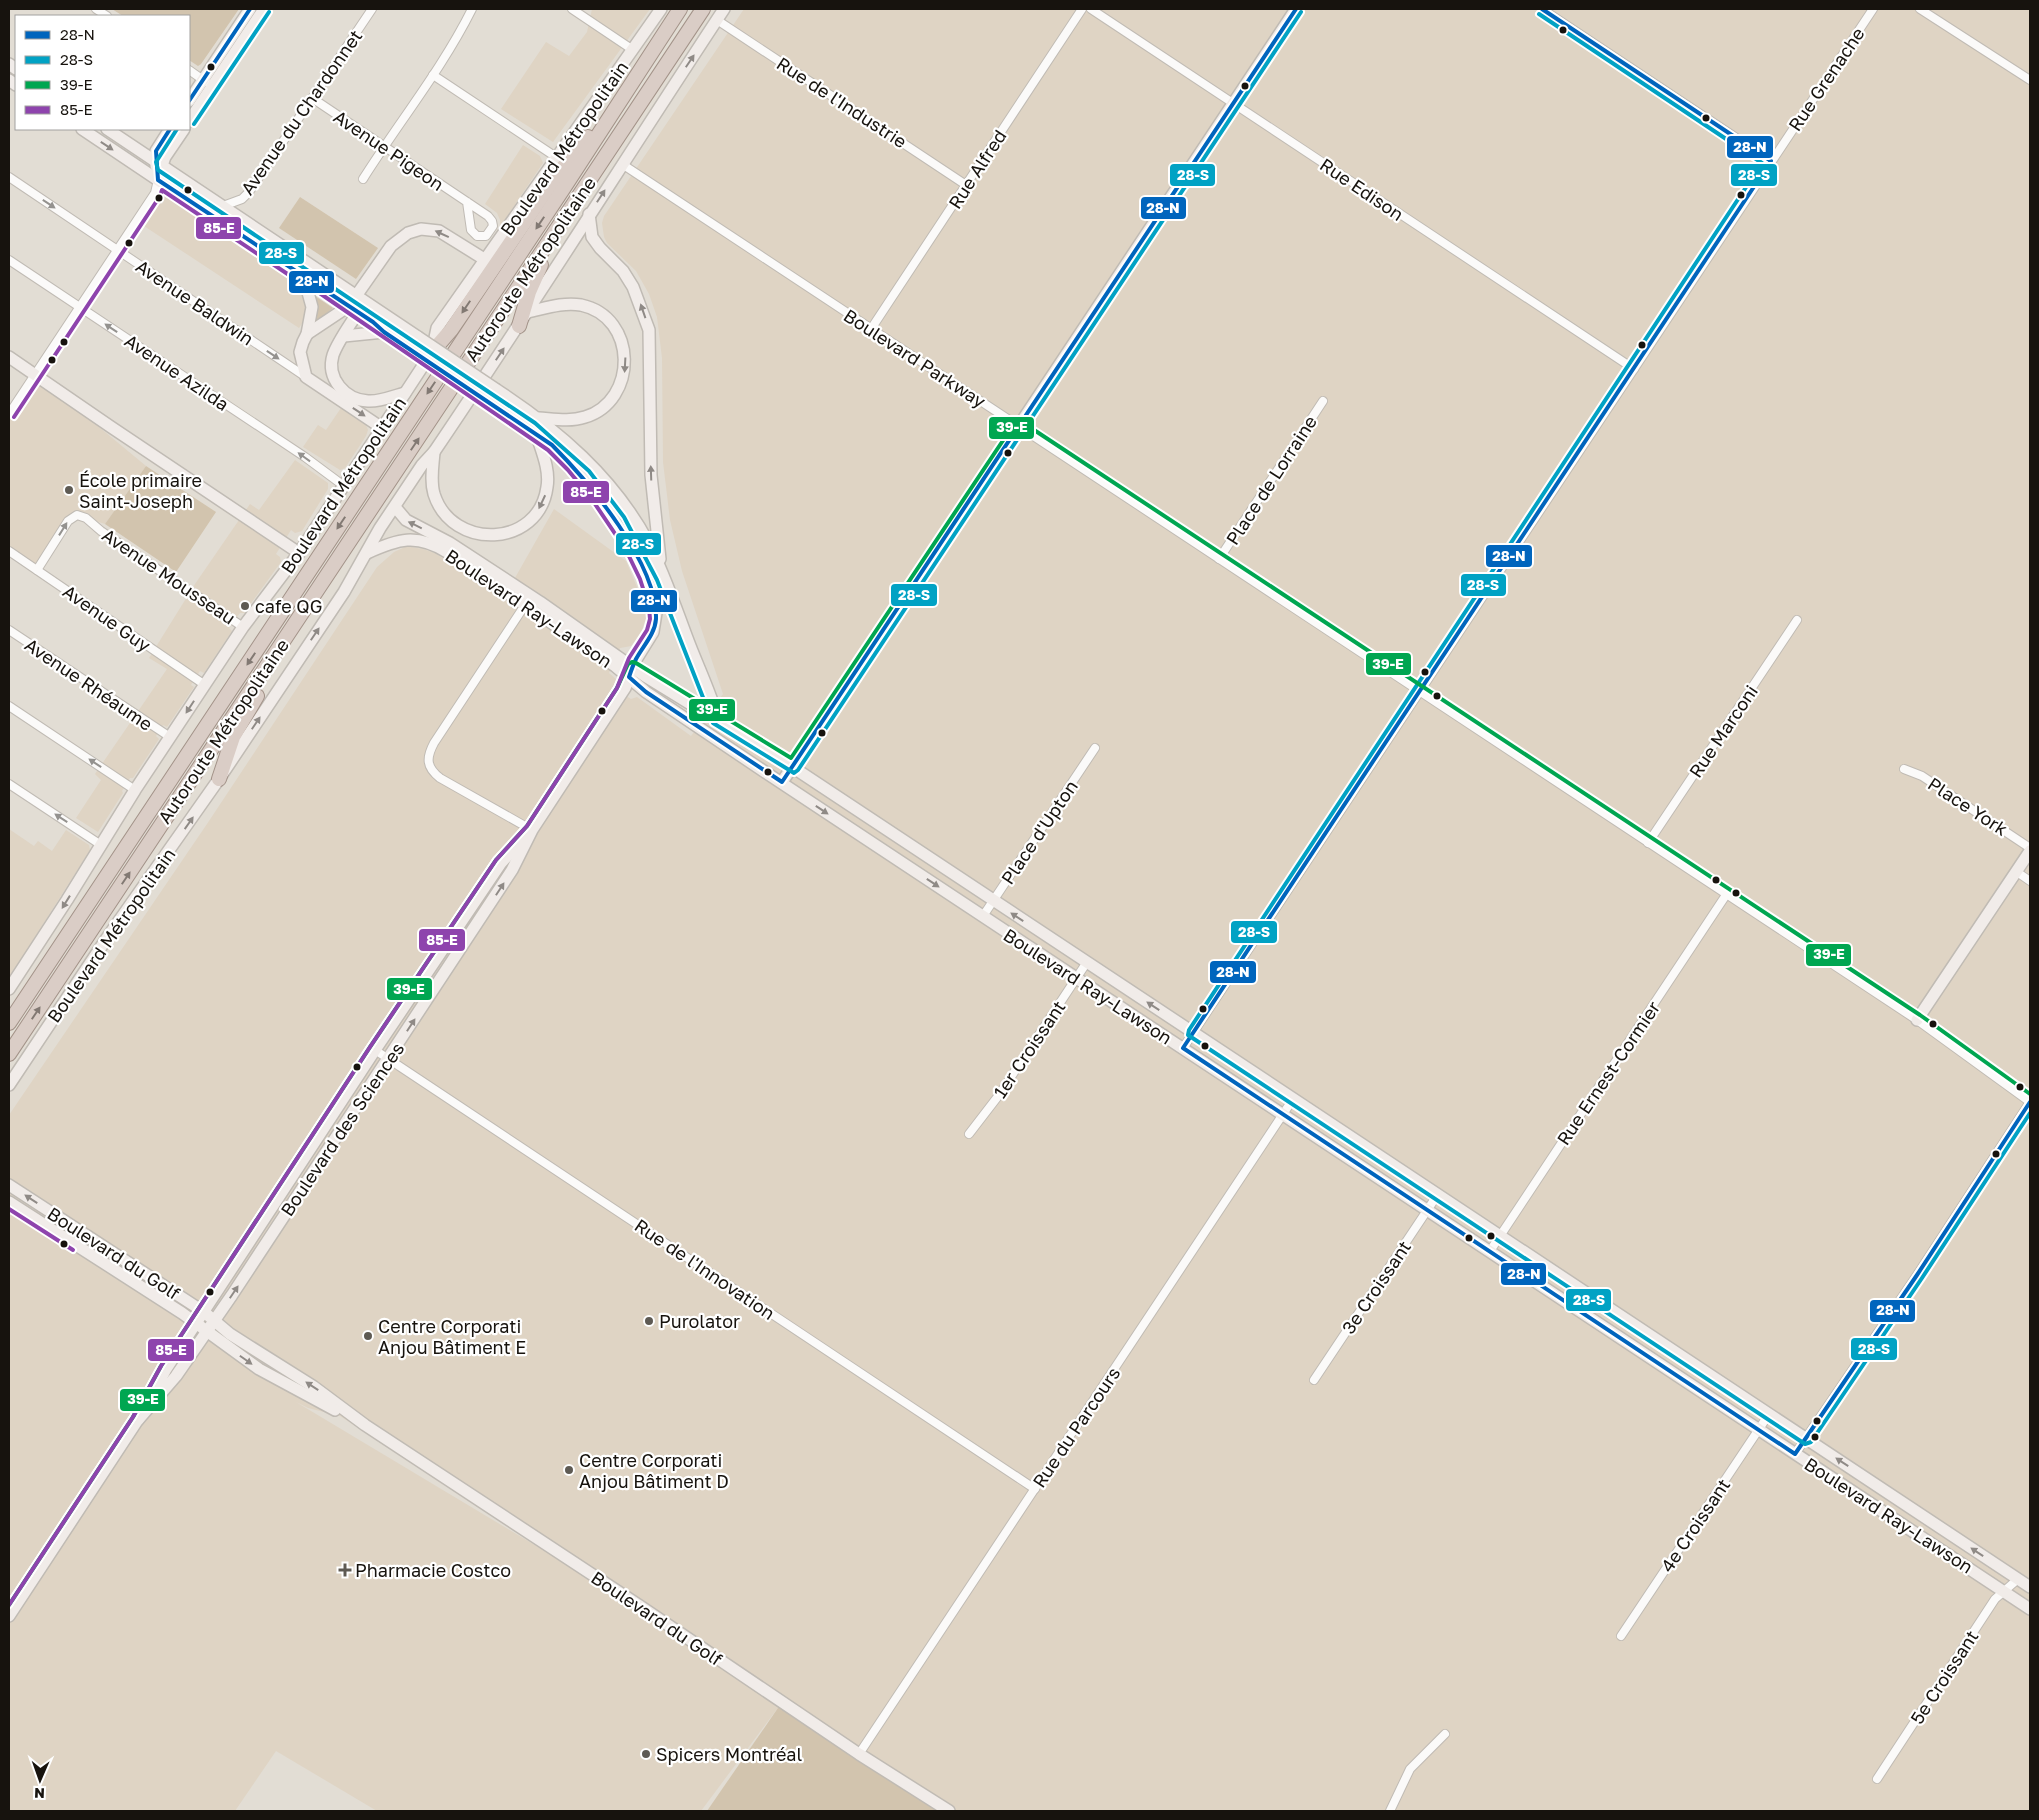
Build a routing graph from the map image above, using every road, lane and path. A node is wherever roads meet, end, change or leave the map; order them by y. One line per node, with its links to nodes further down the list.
1 (250, 9): 21 (street)
2 (264, 9): 21 (street)
3 (372, 9): 23 (street, Avenue du Chardonnet)
4 (472, 9): 19 (street)
5 (573, 9): 17 (street)
6 (661, 9): 17 (street, Boulevard Métropolitain)
7 (680, 9): 22 (highway, Autoroute Métropolitaine)
8 (703, 9): 43 (highway, Autoroute Métropolitaine)
9 (724, 9): 16 (street, Boulevard Métropolitain)
10 (1082, 9): 39 (street, Rue Alfred)
11 (1091, 9): 25 (street, Rue Edison)
12 (1296, 9): 25 (street)
13 (1542, 9): 33 (street)
14 (1873, 9): 33 (street, Rue Grenache)
15 (1920, 9): 20 (street)
16 (717, 20): 35 (street, Boulevard Métropolitain, one-way to 16); 39 (street, Rue de l'Industrie)
17 (633, 50): 32 (street, Boulevard Métropolitain)
18 (190, 71): 21 (street)
19 (434, 75): 31 (street); 32 (street)
20 (2030, 80)
21 (208, 83): 24 (street); 26 (street)
22 (629, 86): 57 (highway, one-way to 57); 111 (highway, Autoroute Métropolitaine, one-way to 111)
23 (312, 98): 31 (street, Avenue Pigeon); 41 (street, Avenue du Chardonnet)
24 (190, 100)
25 (1233, 104): 59 (street, Rue Edison); 66 (street)
26 (190, 120)
27 (83, 130): 38 (street, Boulevard des Sciences, one-way to 38)
28 (109, 130): 34 (street)
29 (169, 130): 34 (street)
30 (183, 130): 34 (street)
31 (384, 146): 37 (street); 40 (street, Avenue Pigeon)
32 (556, 157): 45 (street, Boulevard Métropolitain)
33 (1771, 161): 59 (street, Rue Grenache)
34 (159, 163): 38 (street); 41 (street)
35 (622, 164): 42 (street, Boulevard Métropolitain, one-way to 35); 53 (street, Boulevard Parkway)
36 (9, 177): 44 (street, Avenue Baldwin, one-way to 44)
37 (363, 179)
38 (158, 180): 44 (street); 47 (street, Boulevard des Sciences)
39 (966, 185): 53 (street, Rue Alfred)
40 (467, 202): 40 (street, Avenue Pigeon)
41 (223, 206): 48 (street)
42 (589, 214): 51 (street, Boulevard Métropolitain); 76 (street, one-way to 42)
43 (556, 230): 52 (highway); 82 (highway, Autoroute Métropolitaine, one-way to 43)
44 (117, 249): 49 (street); 61 (street, Avenue Baldwin, one-way to 61)
45 (484, 259): 48 (street, one-way to 48); 57 (street, Boulevard Métropolitain)
46 (9, 260): 49 (street, Avenue Azilda)
47 (304, 278): 50 (street, Boulevard des Sciences); 55 (street)
48 (358, 296): 50 (street); 65 (street, bridge)
49 (80, 308): 60 (street); 70 (street, Avenue Azilda, one-way to 49)
50 (354, 309): 54 (street, Boulevard des Sciences); 55 (street); 56 (street)
51 (528, 312): 52 (street, Boulevard Métropolitain); 65 (street, one-way to 65)
52 (518, 326): 69 (street, Boulevard Métropolitain, one-way to 52)
53 (871, 329): 66 (street, Boulevard Parkway)
54 (384, 332): 56 (street); 68 (street, Boulevard des Sciences, bridge)
55 (307, 334): 61 (street)
56 (344, 336): 62 (street)
57 (432, 352): 62 (street, Boulevard Métropolitain)
58 (9, 357): 60 (street)
59 (1634, 370): 85 (street, Rue Grenache)
60 (35, 374): 64 (street); 73 (street)
61 (306, 377): 67 (street, Avenue Baldwin, one-way to 67)
62 (405, 393): 67 (street, Boulevard Métropolitain)
63 (1323, 401): 75 (street, Place de Lorraine)
64 (9, 414)
65 (539, 418): 76 (street)
66 (1019, 426): 75 (street, Boulevard Parkway); 90 (street)
67 (382, 428): 70 (street, Boulevard Métropolitain)
68 (537, 436): 69 (street, one-way to 69); 83 (street, Boulevard des Sciences)
69 (434, 452): 71 (street, Boulevard Métropolitain)
70 (344, 486): 73 (street, Boulevard Métropolitain)
71 (395, 506): 74 (street, Boulevard Métropolitain); 78 (street, Boulevard Ray-Lawson, one-way to 71)
72 (9, 551): 77 (street, Avenue Guy)
73 (299, 552): 80 (street, Boulevard Métropolitain)
74 (367, 553): 78 (street, Boulevard Ray-Lawson); 92 (street, Boulevard Métropolitain, one-way to 74)
75 (1219, 559): 85 (street, Boulevard Parkway)
76 (660, 569): 87 (street)
77 (37, 570): 80 (street, Avenue Mousseau, one-way to 80); 84 (street, Avenue Guy)
78 (528, 600): 83 (street, Boulevard Ray-Lawson); 96 (street)
79 (1797, 620): 98 (street, Rue Marconi)
80 (243, 627): 84 (street, Boulevard Métropolitain)
81 (9, 630): 88 (street, Avenue Rhéaume)
82 (283, 642): 92 (highway); 115 (highway, Autoroute Métropolitaine, one-way to 82)
83 (631, 672): 87 (street, Boulevard Ray-Lawson); 93 (street, Boulevard Ray-Lawson); 96 (street, Boulevard des Sciences)
84 (205, 685): 88 (street, Boulevard Métropolitain, one-way to 88)
85 (1420, 692): 98 (street, Boulevard Parkway); 112 (street, Rue Grenache)
86 (9, 706): 95 (street, one-way to 86)
87 (718, 719): 90 (street, Boulevard Ray-Lawson)
88 (170, 737): 95 (street, Boulevard Métropolitain)
89 (1095, 748): 105 (street, Place d'Upton)
90 (793, 768): 93 (street); 97 (street, Boulevard Ray-Lawson)
91 (1904, 769): 100 (street, Place York)
92 (219, 779): 117 (street, Boulevard Métropolitain, one-way to 92)
93 (782, 782): 101 (street, Boulevard Ray-Lawson, one-way to 101)
94 (9, 784): 99 (street, one-way to 94)
95 (135, 790): 99 (street, Boulevard Métropolitain)
96 (532, 830): 114 (street, Boulevard des Sciences); 116 (street, Boulevard des Sciences, one-way to 96)
97 (903, 841): 101 (street); 105 (street, Boulevard Ray-Lawson)
98 (1648, 842): 104 (street, Boulevard Parkway)
99 (101, 845): 109 (street, Boulevard Métropolitain, one-way to 109)
100 (2030, 850): 102 (street)
101 (893, 856): 106 (street, Boulevard Ray-Lawson, one-way to 106)
102 (2017, 872): 103 (street); 110 (street)
103 (2030, 881)
104 (1726, 895): 110 (street, Boulevard Parkway); 126 (street, Rue Ernest-Cormier)
105 (993, 901): 106 (street, Place d'Upton); 107 (street, Boulevard Ray-Lawson, one-way to 105)
106 (983, 916): 108 (street, Boulevard Ray-Lawson)
107 (1087, 962): 108 (street, 1er Croissant); 112 (street, Boulevard Ray-Lawson, one-way to 107)
108 (1076, 978): 113 (street, Boulevard Ray-Lawson); 121 (street, 1er Croissant)
109 (9, 989)
110 (1917, 1020): 119 (street, Boulevard Parkway)
111 (9, 1023)
112 (1194, 1033): 113 (street, Rue Grenache); 118 (street, Boulevard Ray-Lawson)
113 (1183, 1048): 120 (street, Boulevard Ray-Lawson)
114 (375, 1050): 116 (street, Rue de l'Innovation); 128 (street, Boulevard des Sciences)
115 (9, 1054)
116 (388, 1059): 129 (street, Boulevard des Sciences, one-way to 116); 139 (street, Rue de l'Innovation)
117 (9, 1085)
118 (1293, 1099): 120 (street, Rue du Parcours); 123 (street, Boulevard Ray-Lawson)
119 (2030, 1102): 137 (street)
120 (1283, 1115): 125 (street, Boulevard Ray-Lawson); 139 (street, Rue du Parcours)
121 (969, 1134)
122 (9, 1185): 128 (street, Boulevard du Golf, one-way to 122)
123 (1438, 1194): 125 (street, 3e Croissant); 126 (street, Boulevard Ray-Lawson)
124 (9, 1202): 130 (street, Boulevard du Golf)
125 (1427, 1210): 127 (street, Boulevard Ray-Lawson); 132 (street, 3e Croissant)
126 (1500, 1236): 127 (street, Rue Ernest-Cormier); 133 (street, Boulevard Ray-Lawson)
127 (1490, 1251): 136 (street, Boulevard Ray-Lawson)
128 (204, 1312): 129 (street, Boulevard du Golf); 130 (street, Boulevard des Sciences)
129 (214, 1321): 131 (street, Boulevard des Sciences); 135 (street, Boulevard du Golf, one-way to 129)
130 (196, 1324): 131 (street, Boulevard du Golf); 134 (street, Boulevard des Sciences)
131 (206, 1332): 134 (street, Boulevard des Sciences); 135 (street, Boulevard du Golf, one-way to 135)
132 (1314, 1380)
133 (1769, 1414): 136 (street, 4e Croissant); 137 (street, Boulevard Ray-Lawson)
134 (138, 1420): 144 (street, Boulevard des Sciences)
135 (365, 1426): 147 (street, Boulevard du Golf)
136 (1759, 1429): 138 (street, Boulevard Ray-Lawson); 145 (street, 4e Croissant)
137 (1806, 1438): 138 (street); 140 (street, Boulevard Ray-Lawson, one-way to 137)
138 (1795, 1454): 142 (street, Boulevard Ray-Lawson)
139 (1035, 1489): 147 (street, Rue du Parcours)
140 (2018, 1579): 141 (street, Boulevard Ray-Lawson); 142 (street, 5e Croissant)
141 (2030, 1587)
142 (2004, 1591): 143 (street, Boulevard Ray-Lawson); 148 (street, 5e Croissant)
143 (2030, 1609)
144 (9, 1616)
145 (1621, 1636)
146 (1445, 1734): 150 (street)
147 (859, 1754): 149 (street, Boulevard du Golf)
148 (1877, 1779)
149 (949, 1811)
150 (1390, 1811)

